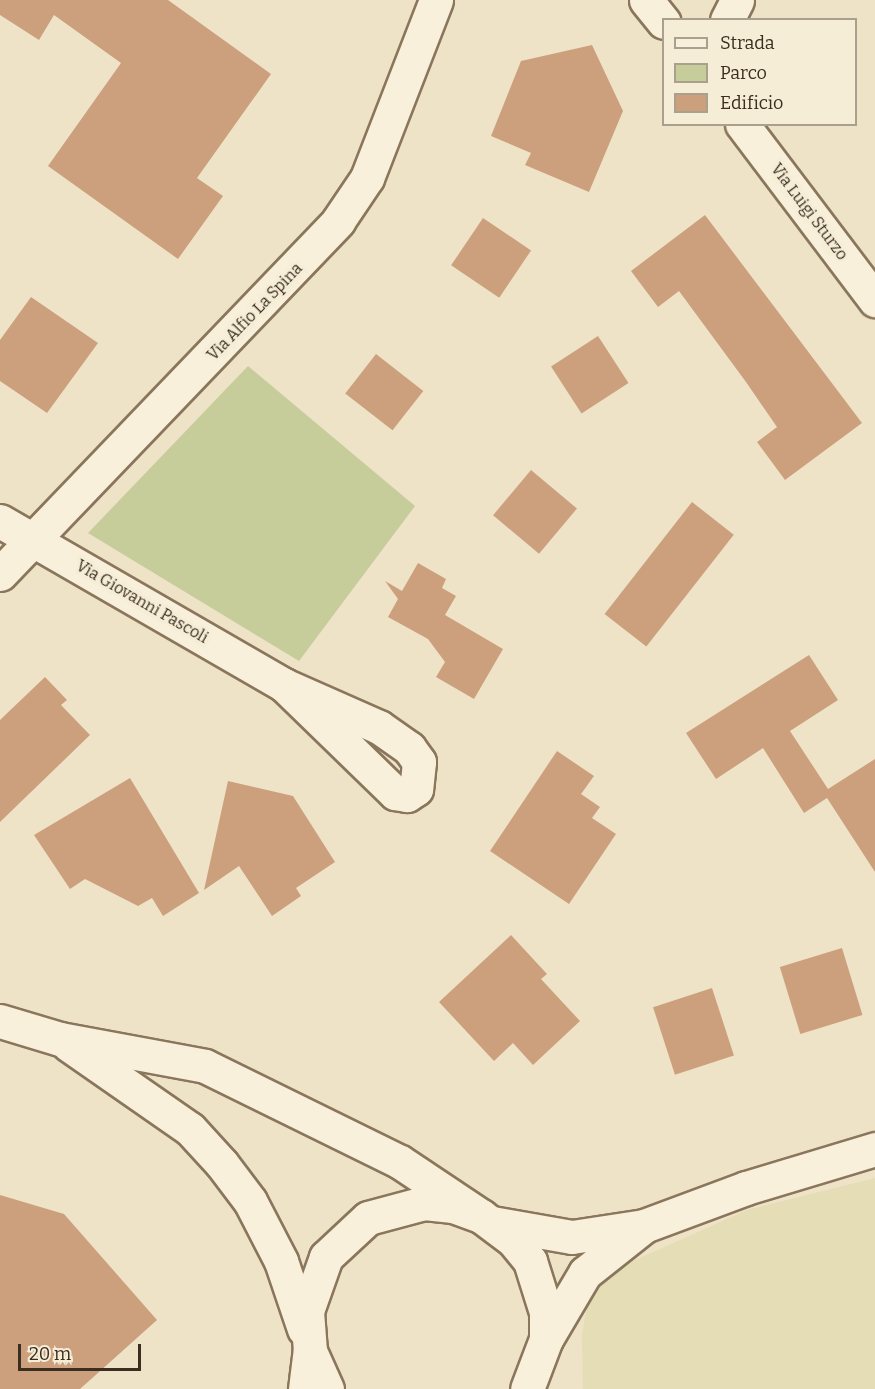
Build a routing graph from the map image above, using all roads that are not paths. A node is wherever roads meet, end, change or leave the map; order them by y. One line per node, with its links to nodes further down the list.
1 (436, 0): 9 (street, Via Alfio La Spina)
2 (646, 0): 5 (street)
3 (737, 0): 4 (street)
4 (728, 18)
5 (662, 21)
6 (744, 126): 7 (street, Via Luigi Sturzo)
7 (875, 300)
8 (0, 521): 9 (street, Via Giovanni Pascoli)
9 (35, 538): 10 (street, Via Alfio La Spina); 11 (street, Via Giovanni Pascoli)
10 (0, 574)
11 (284, 685)
12 (0, 1021): 13 (street)
13 (60, 1039): 15 (street); 18 (street)
14 (875, 1149): 16 (street)
15 (486, 1220): 16 (street); 17 (street); 18 (street)
16 (644, 1226): 17 (street)
17 (545, 1343): 21 (street); 22 (street)
18 (309, 1346): 19 (street); 20 (street)
19 (305, 1389)
20 (327, 1389)
21 (527, 1389)
22 (551, 1389)

